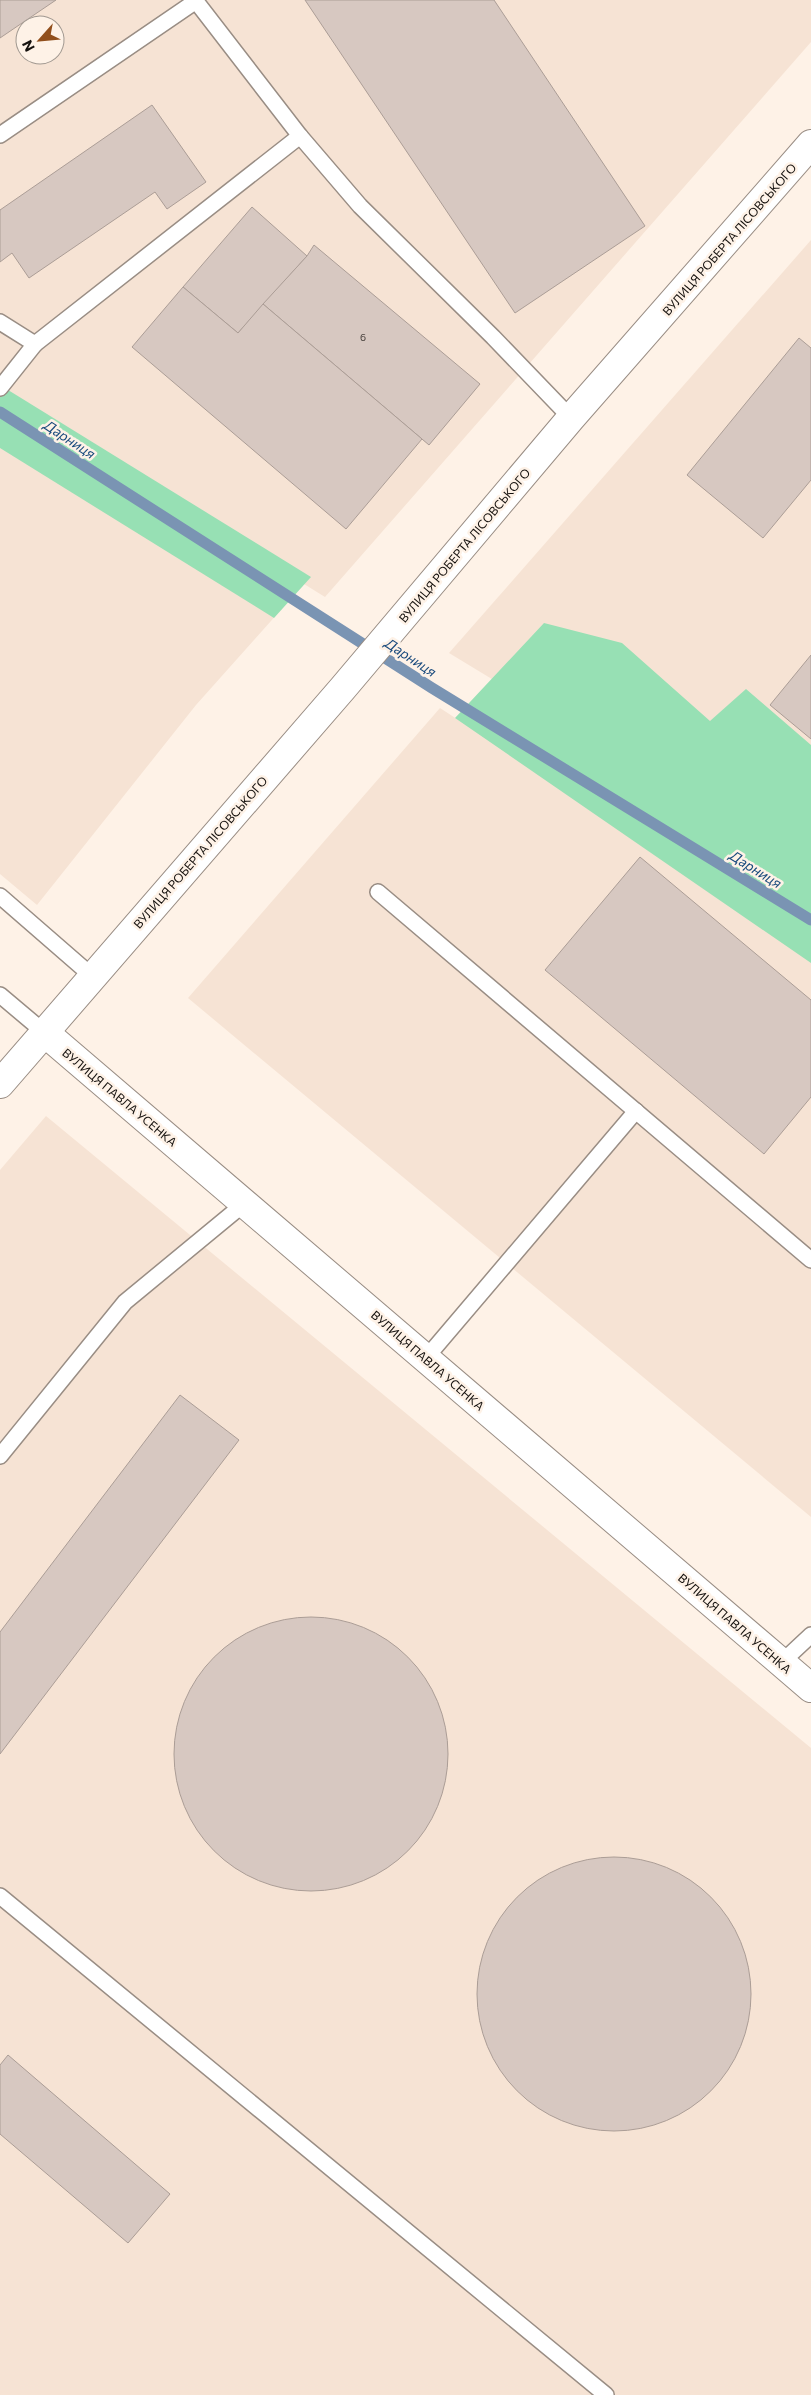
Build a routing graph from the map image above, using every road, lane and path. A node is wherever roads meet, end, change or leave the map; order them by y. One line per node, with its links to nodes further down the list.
1 (196, 1): 2 (lane); 3 (lane)
2 (0, 134)
3 (300, 136): 6 (lane); 8 (lane)
4 (811, 144): 8 (street, ВУЛИЦЯ РОБЕРТА ЛІСОВСЬКОГО)
5 (0, 322): 6 (lane)
6 (35, 344): 7 (lane)
7 (0, 388)
8 (571, 418): 11 (street, ВУЛИЦЯ РОБЕРТА ЛІСОВСЬКОГО)
9 (378, 892): 15 (lane)
10 (0, 896): 11 (lane)
11 (92, 976): 13 (street, ВУЛИЦЯ РОБЕРТА ЛІСОВСЬКОГО)
12 (0, 995): 13 (lane)
13 (44, 1032): 14 (street, ВУЛИЦЯ РОБЕРТА ЛІСОВСЬКОГО); 16 (street, ВУЛИЦЯ ПАВЛА УСЕНКА)
14 (0, 1084)
15 (636, 1111): 17 (lane); 18 (lane)
16 (244, 1203): 18 (street, ВУЛИЦЯ ПАВЛА УСЕНКА); 19 (lane)
17 (811, 1260)
18 (426, 1358): 21 (street, ВУЛИЦЯ ПАВЛА УСЕНКА)
19 (0, 1456)
20 (811, 1635): 21 (lane)
21 (781, 1663): 22 (street, ВУЛИЦЯ ПАВЛА УСЕНКА)
22 (811, 1688)
23 (0, 1896): 24 (lane)
24 (606, 2395)

